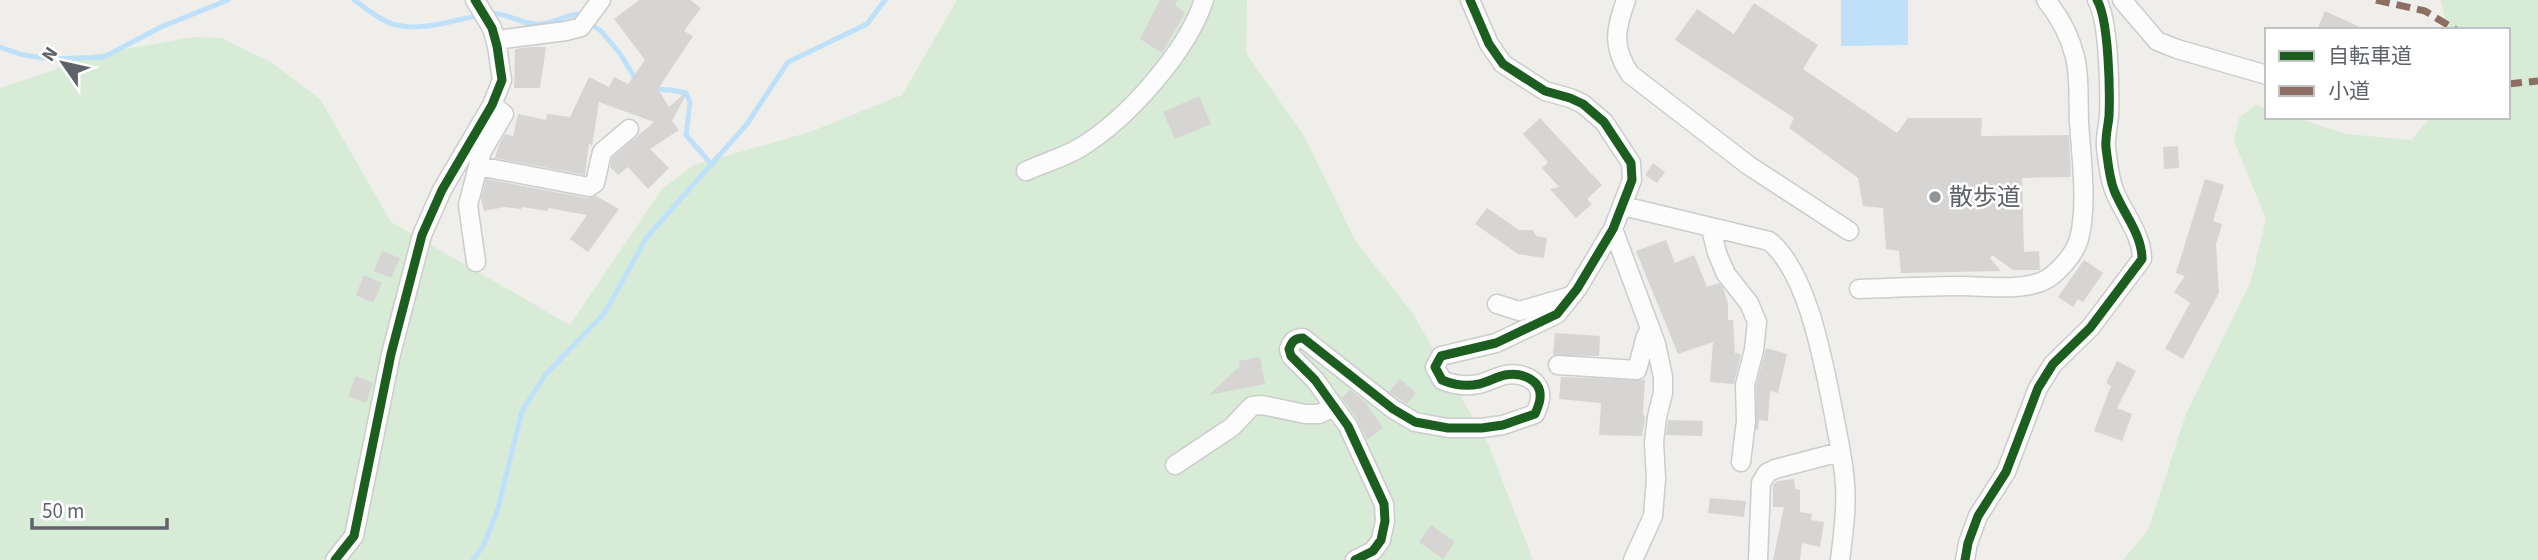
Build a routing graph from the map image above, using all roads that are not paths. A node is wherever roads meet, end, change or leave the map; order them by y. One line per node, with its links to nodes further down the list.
1 (475, 0): 9 (street)
2 (1204, 0): 14 (street)
3 (1470, 0): 15 (street)
4 (1626, 0): 18 (street)
5 (2046, 0): 20 (street)
6 (2097, 0): 34 (street)
7 (2122, 0): 10 (street)
8 (598, 5): 9 (street)
9 (496, 40): 11 (street)
10 (2265, 74)
11 (492, 105): 13 (street); 29 (street)
12 (629, 129): 13 (street)
13 (478, 166): 19 (street)
14 (1027, 171)
15 (1623, 206): 16 (street); 17 (street)
16 (1613, 229): 21 (street); 23 (street)
17 (1711, 229): 26 (street); 27 (street)
18 (1849, 230)
19 (476, 262)
20 (1859, 289)
21 (1572, 295): 22 (street); 25 (street)
22 (1497, 304)
23 (1650, 330): 24 (street); 31 (street)
24 (1558, 365)
25 (1334, 407): 28 (street); 30 (street)
26 (1840, 452): 32 (street); 33 (street)
27 (1741, 462)
28 (1175, 465)
29 (335, 560)
30 (1355, 560)
31 (1633, 560)
32 (1758, 560)
33 (1840, 560)
34 (1965, 560)

